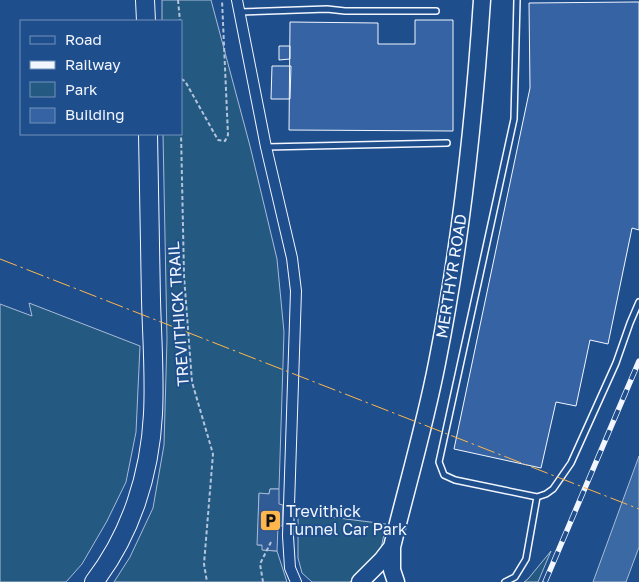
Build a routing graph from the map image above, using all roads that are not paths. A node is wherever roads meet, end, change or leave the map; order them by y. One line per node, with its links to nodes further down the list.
1 (145, 0): 7 (highway)
2 (237, 0): 6 (street)
3 (482, 0): 13 (main road, MERTHYR ROAD)
4 (517, 0): 12 (lane)
5 (436, 11): 6 (lane)
6 (239, 12): 10 (street)
7 (146, 20)
8 (148, 135): 14 (highway)
9 (447, 143): 10 (lane)
10 (266, 147): 15 (street)
11 (639, 302): 12 (lane)
12 (537, 497): 18 (lane)
13 (392, 547): 16 (main road, MERTHYR ROAD); 17 (main road, MERTHYR ROAD)
14 (94, 582)
15 (296, 582)
16 (360, 582)
17 (396, 582)
18 (505, 582)

